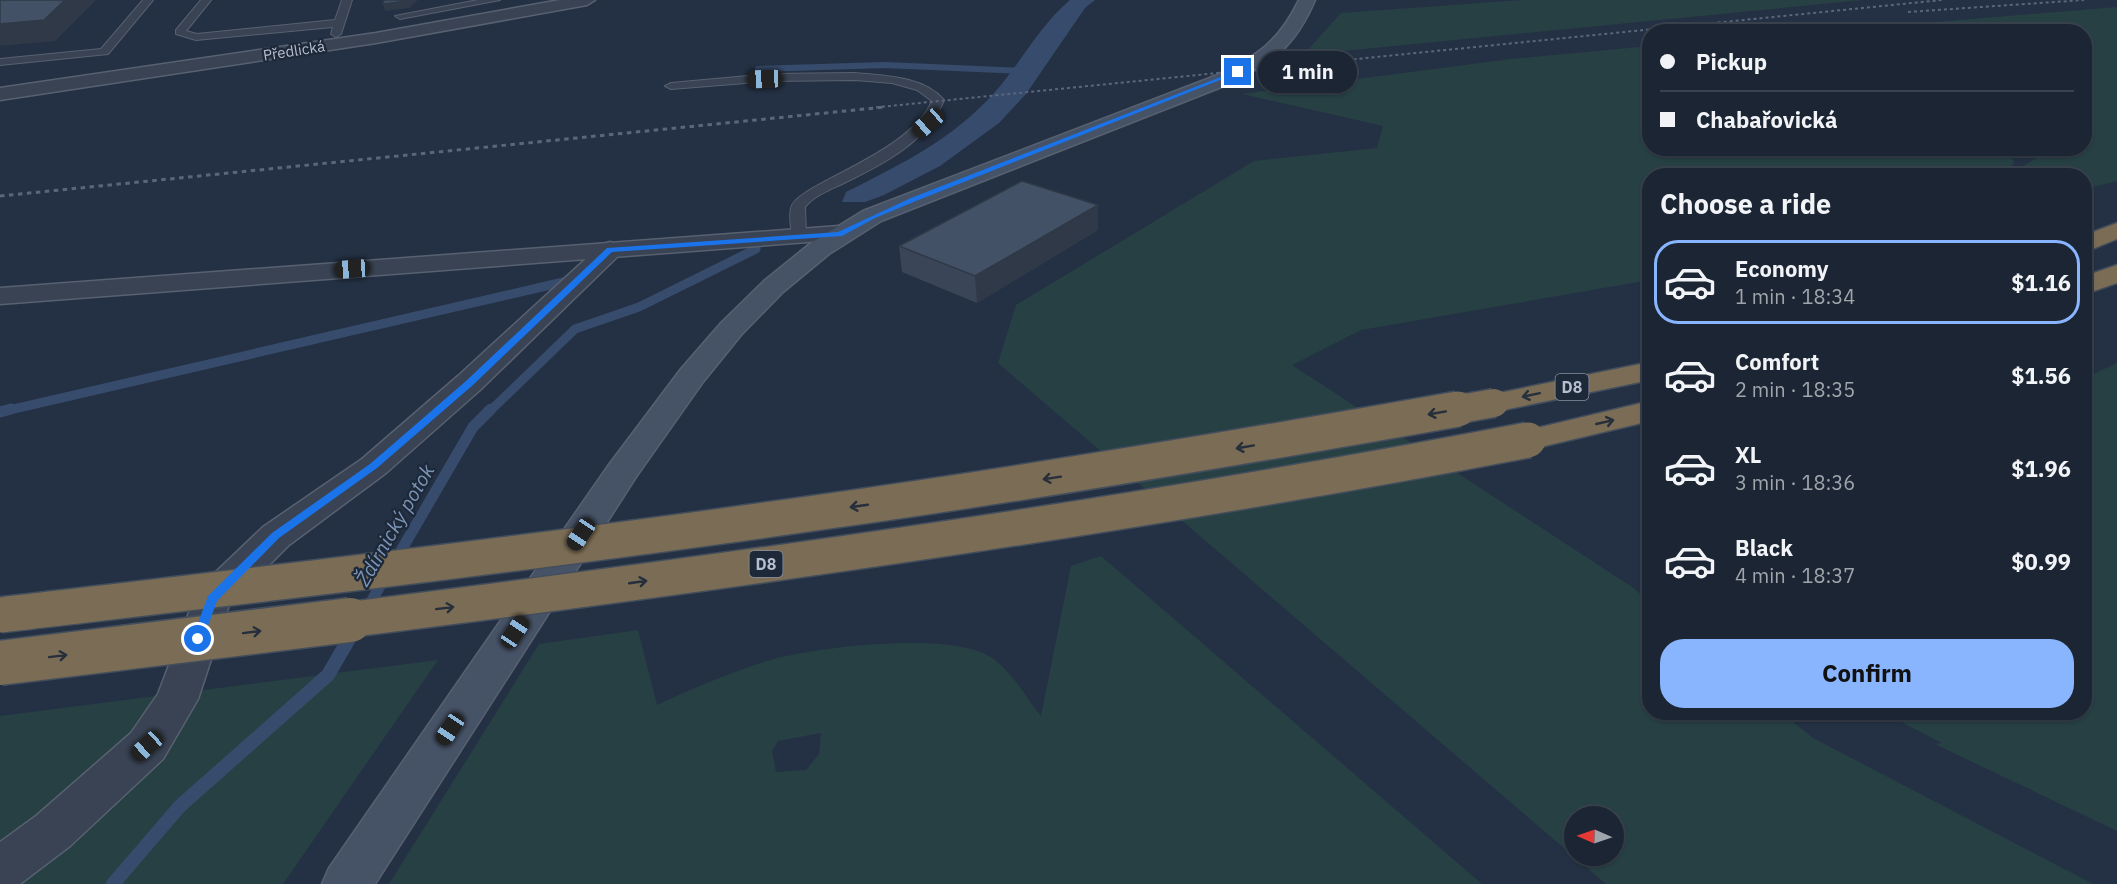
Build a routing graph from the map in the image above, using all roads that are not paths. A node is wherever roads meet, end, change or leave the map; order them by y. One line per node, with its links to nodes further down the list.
1 (148, 0): 10 (lane)
2 (206, 0): 8 (lane)
3 (347, 0): 8 (lane)
4 (587, 0): 6 (street, Předlická)
5 (1307, 0): 14 (main road)
6 (498, 5): 7 (lane); 12 (street, Předlická)
7 (400, 16)
8 (339, 23): 9 (lane)
9 (336, 34)
10 (0, 62)
11 (671, 86): 15 (lane)
12 (0, 94)
13 (2117, 230): 16 (highway)
14 (839, 234): 15 (street); 26 (main road)
15 (799, 236): 17 (street)
16 (2092, 241)
17 (603, 256): 20 (street); 25 (street)
18 (2117, 273): 19 (highway)
19 (2092, 283)
20 (0, 296)
21 (1642, 373): 23 (highway, D8, one-way to 23, bridge)
22 (1642, 413): 24 (highway, D8, one-way to 22, bridge)
23 (0, 615)
24 (0, 663)
25 (0, 870)
26 (347, 884)

